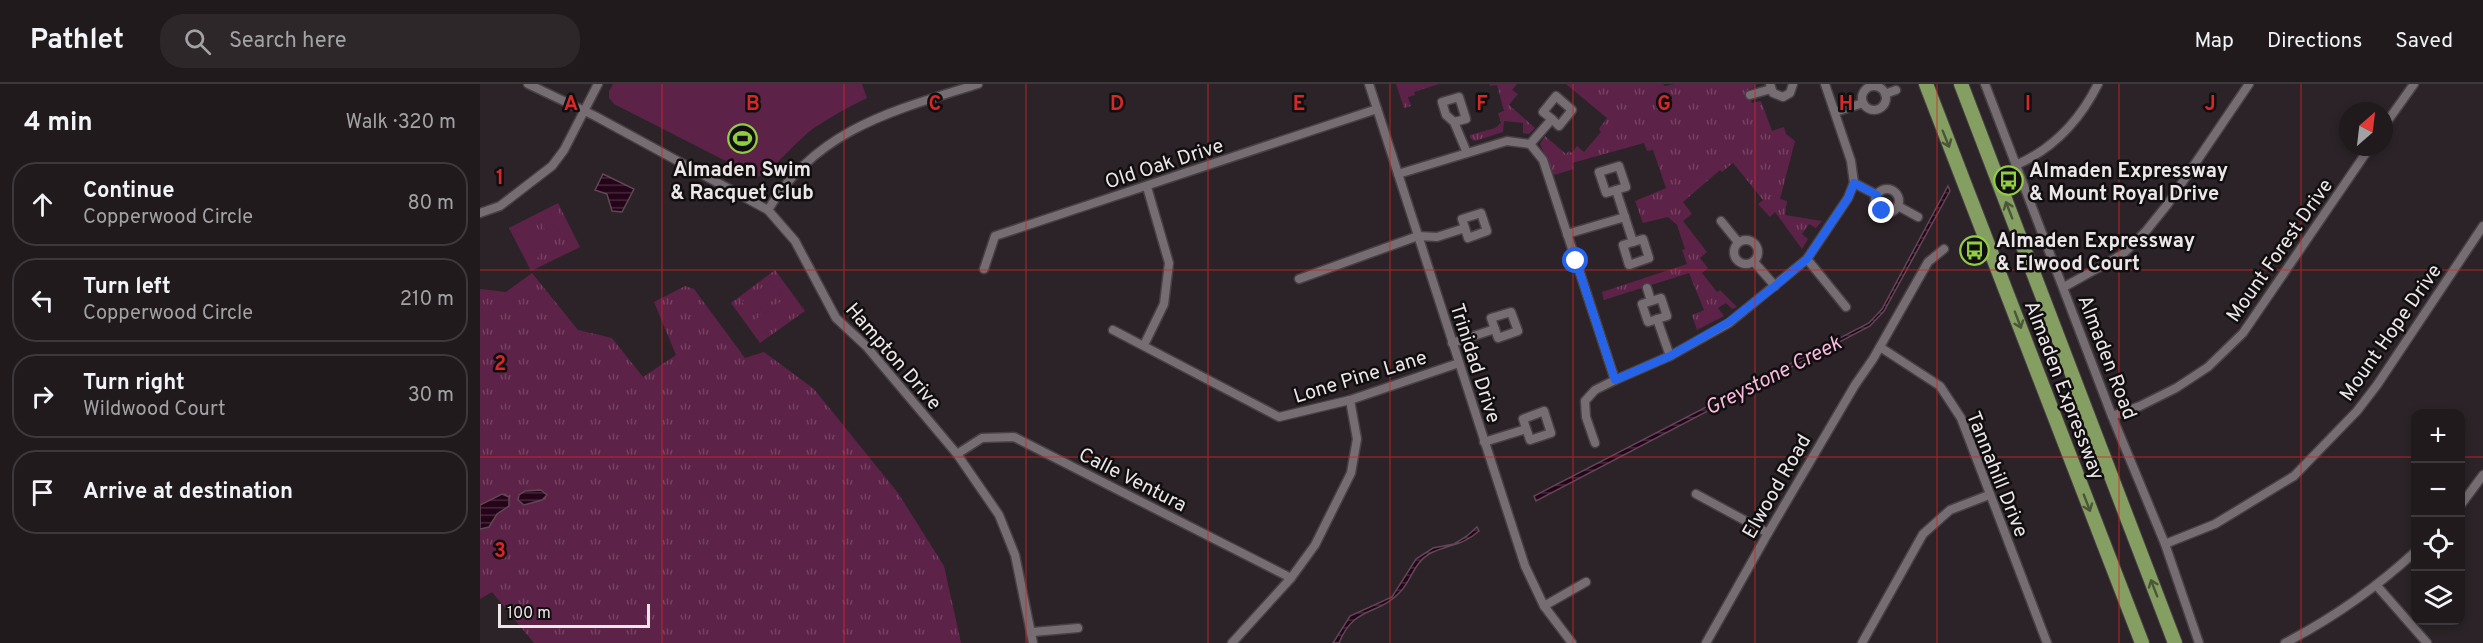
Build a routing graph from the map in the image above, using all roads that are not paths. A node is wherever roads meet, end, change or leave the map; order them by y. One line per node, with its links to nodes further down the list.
1 (528, 84): 19 (street, Hampton Drive)
2 (598, 84): 19 (street)
3 (978, 84): 34 (street)
4 (1369, 84): 18 (street, Trinidad Drive)
5 (1793, 84): 13 (street)
6 (1825, 84): 20 (street)
7 (1926, 84): 89 (main road, Almaden Expressway, one-way to 89)
8 (1961, 84): 90 (main road, Almaden Expressway, one-way to 8)
9 (1985, 84): 27 (street, Almaden Road)
10 (2098, 84): 27 (street)
11 (2249, 84): 51 (street)
12 (2414, 84): 21 (street)
13 (1770, 87): 16 (street)
14 (1896, 90): 15 (street)
15 (1885, 94): 17 (street); 17 (street)
16 (1750, 95)
17 (1863, 103): 20 (street)
18 (1377, 109): 28 (street, Trinidad Drive); 30 (street, Old Oak Drive)
19 (584, 111): 34 (street, Hampton Drive); 35 (street)
20 (1834, 112): 29 (street)
21 (2393, 113)
22 (1551, 119): 24 (street)
23 (1454, 122): 25 (street)
24 (1530, 144): 25 (street); 41 (street)
25 (1467, 153): 28 (street)
26 (2364, 156): 65 (street, Mount Forest Drive)
27 (2016, 165): 51 (street, Almaden Road)
28 (1398, 174): 42 (street, Trinidad Drive)
29 (1854, 183): 32 (street); 46 (street)
30 (1147, 187): 48 (street, Old Oak Drive); 59 (street)
31 (1616, 189): 36 (street)
32 (1877, 195): 33 (street); 33 (street)
33 (1898, 206): 37 (street)
34 (768, 210): 69 (street, Hampton Drive)
35 (480, 213)
36 (1625, 217): 41 (street); 43 (street)
37 (1918, 217)
38 (1721, 221): 44 (street)
39 (2483, 226): 75 (street, Mount Hope Drive)
40 (1465, 228): 42 (street)
41 (1567, 234): 63 (street)
42 (1418, 236): 49 (street); 58 (street, Trinidad Drive)
43 (1633, 242)
44 (1738, 242): 47 (street); 47 (street)
45 (1944, 249): 60 (street, Elwood Road)
46 (1807, 259): 50 (street); 54 (street)
47 (1754, 262): 50 (street)
48 (984, 269)
49 (1299, 279)
50 (1775, 286): 61 (street)
51 (2064, 287): 65 (street, Almaden Road)
52 (1647, 288): 53 (street)
53 (1651, 301): 55 (street); 55 (street)
54 (1846, 306)
55 (1658, 319): 61 (street)
56 (1495, 329): 58 (street)
57 (1113, 330): 59 (street, Lone Pine Lane)
58 (1452, 343): 62 (street, Trinidad Drive)
59 (1144, 345): 64 (street, Lone Pine Lane)
60 (1880, 347): 72 (street, Tannahill Drive); 74 (street, Elwood Road)
61 (1670, 356): 63 (street)
62 (1459, 363): 64 (street, Lone Pine Lane); 67 (street, Trinidad Drive)
63 (1615, 380): 68 (street)
64 (1350, 400): 77 (street)
65 (2112, 416): 75 (street, Almaden Road)
66 (1526, 429): 67 (street)
67 (1484, 442): 80 (street, Trinidad Drive)
68 (1595, 443)
69 (957, 454): 77 (street, Calle Ventura); 82 (street, Hampton Drive)
70 (2483, 474): 73 (street)
71 (1696, 494): 74 (street)
72 (1989, 495): 87 (street); 88 (street, Tannahill Drive)
73 (2465, 499)
74 (1767, 533): 86 (street, Elwood Road)
75 (2165, 544): 91 (street, Almaden Road)
76 (2411, 555): 79 (street)
77 (1291, 578): 84 (street)
78 (1586, 582): 80 (street)
79 (2377, 586): 92 (street); 93 (street)
80 (1544, 606): 85 (street, Trinidad Drive)
81 (1078, 628): 82 (street)
82 (1033, 632): 83 (street, Hampton Drive)
83 (1034, 643)
84 (1232, 643)
85 (1572, 643)
86 (1706, 643)
87 (1863, 643)
88 (2047, 643)
89 (2142, 643)
90 (2175, 643)
91 (2199, 643)
92 (2285, 643)
93 (2427, 643)

